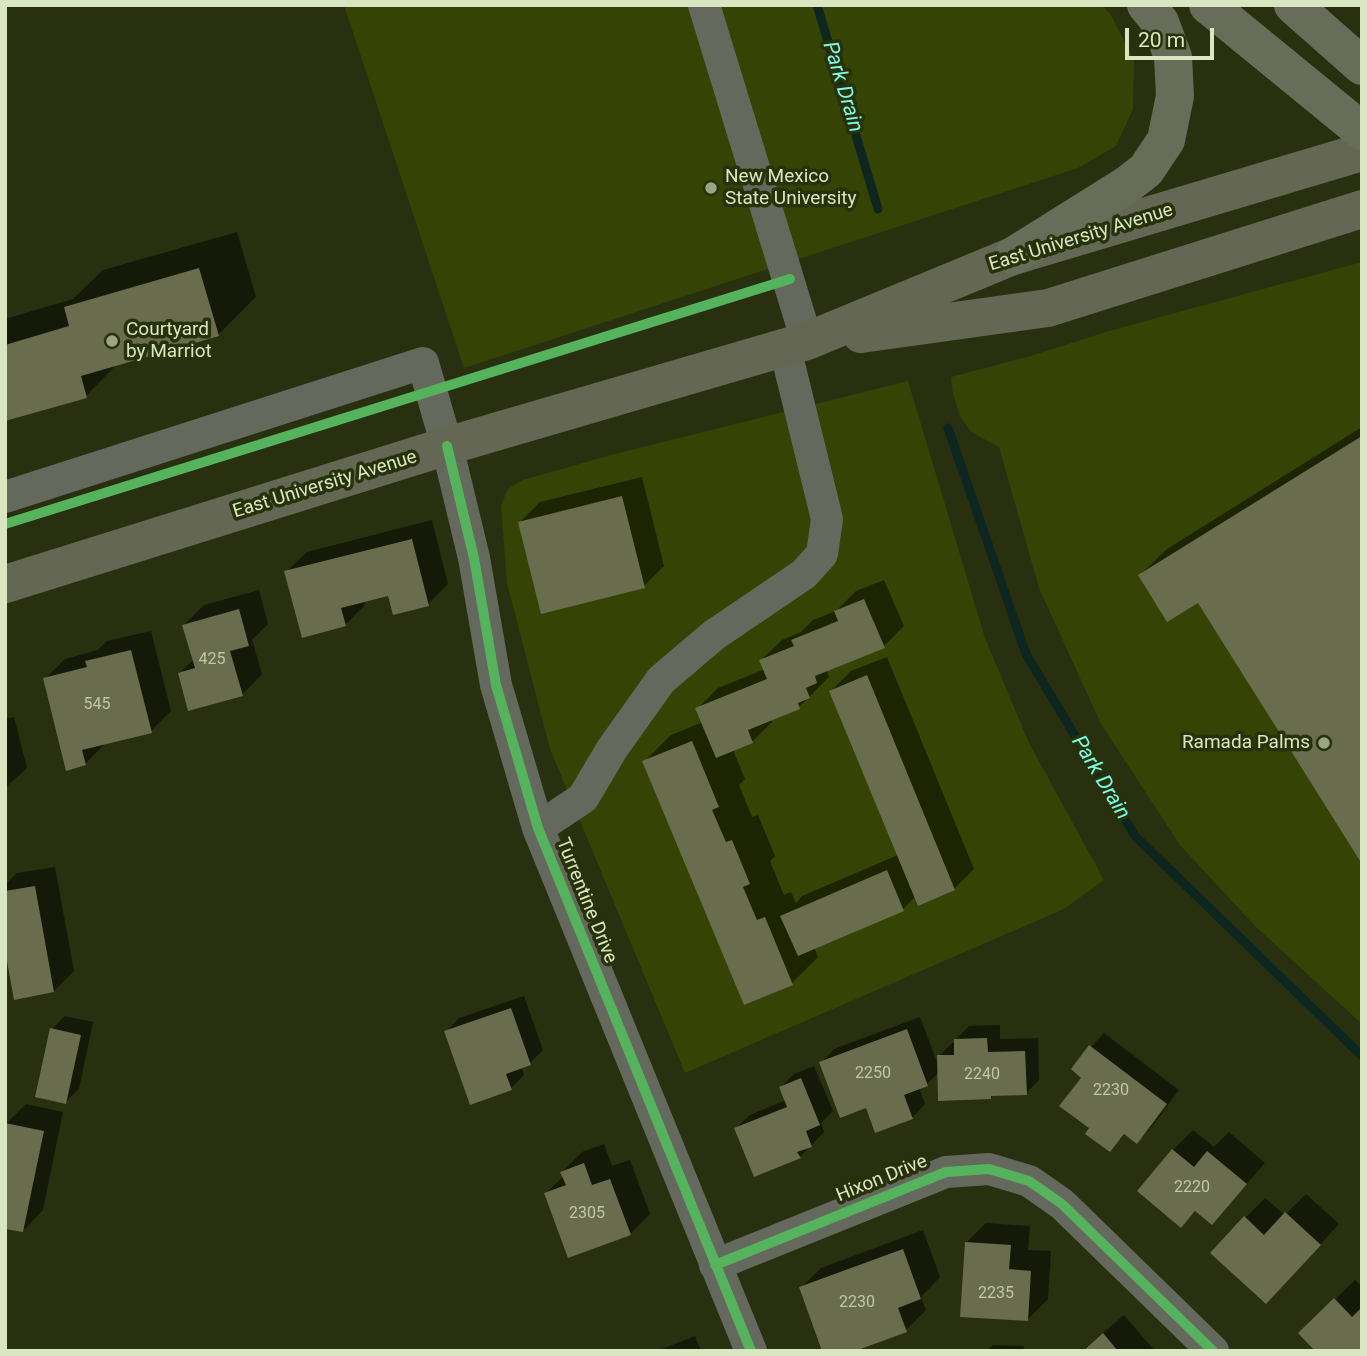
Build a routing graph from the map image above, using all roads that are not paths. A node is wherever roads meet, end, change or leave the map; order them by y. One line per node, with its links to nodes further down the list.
1 (705, 5): 11 (street)
2 (1146, 5): 10 (highway)
3 (1208, 5): 7 (highway)
4 (1302, 13): 5 (highway); 6 (highway)
5 (1362, 38)
6 (1362, 65)
7 (1362, 131)
8 (1362, 152): 10 (main road, East University Avenue)
9 (1362, 209): 11 (main road, East University Avenue)
10 (1013, 256): 11 (main road, East University Avenue)
11 (796, 344): 12 (main road, East University Avenue); 15 (street)
12 (447, 446): 13 (street, Turrentine Drive); 14 (main road, East University Avenue); 15 (street, Turrentine Drive)
13 (5, 497)
14 (5, 584)
15 (538, 828): 16 (street, Turrentine Drive)
16 (715, 1265): 17 (street, Turrentine Drive); 18 (street, Hixon Drive)
17 (751, 1351)
18 (1213, 1351)

